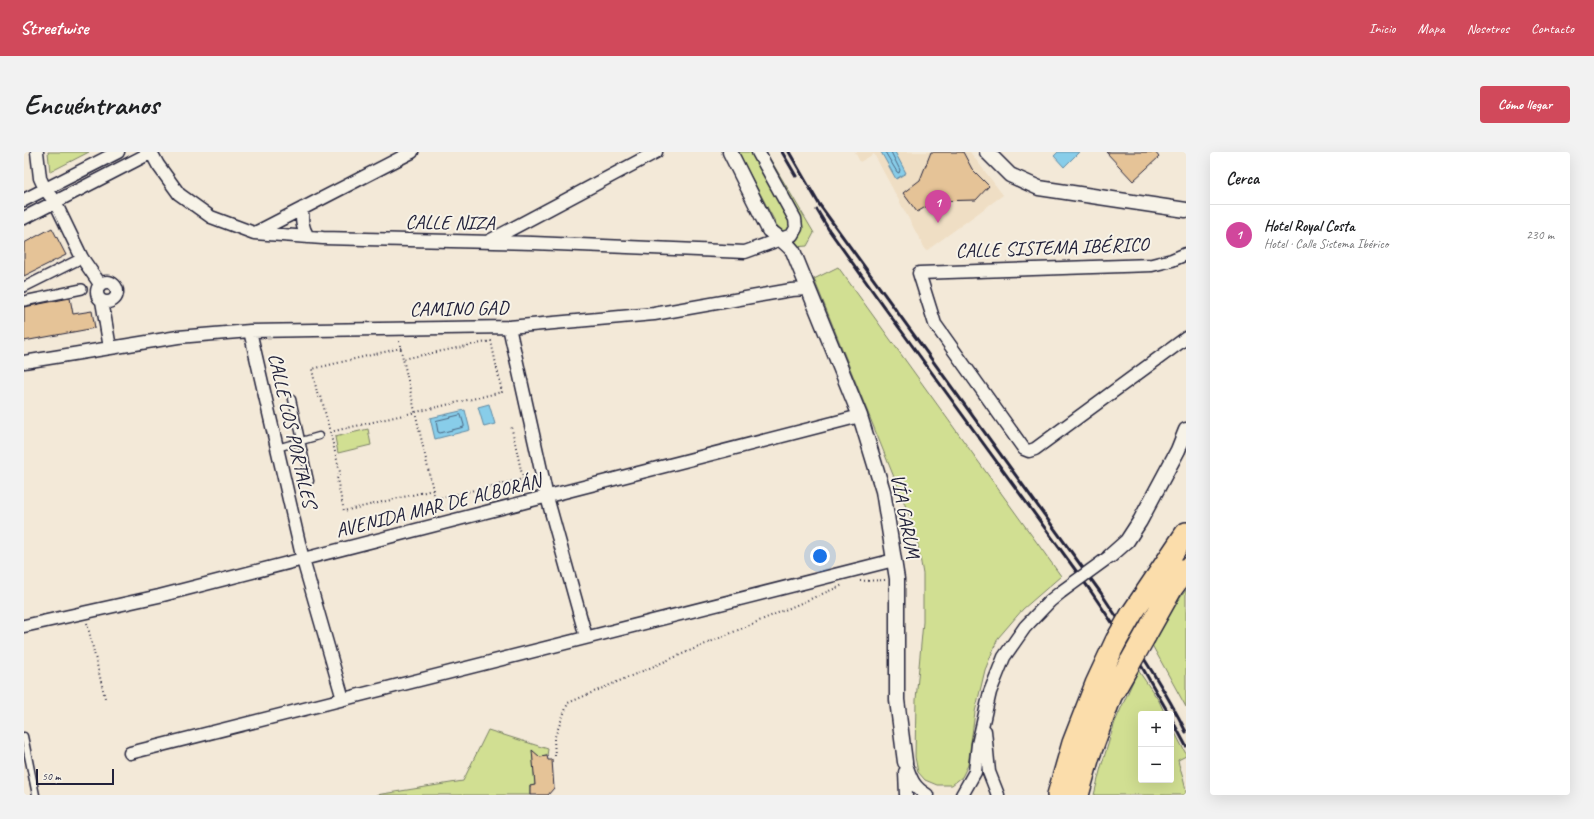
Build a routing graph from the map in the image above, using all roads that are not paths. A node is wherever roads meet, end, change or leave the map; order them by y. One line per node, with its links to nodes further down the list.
1 (36, 152): 9 (street)
2 (118, 152): 9 (street)
3 (151, 152): 11 (street); 16 (street, CALLE NIZA)
4 (412, 152): 12 (street)
5 (656, 152): 15 (street)
6 (730, 152): 18 (street, VÍA GARUM)
7 (758, 152): 18 (street, CALLE NIZA)
8 (987, 152): 13 (street, CALLE SISTEMA IBÉRICO)
9 (45, 189): 10 (street); 11 (street)
10 (24, 200)
11 (55, 202): 14 (street); 22 (street)
12 (303, 208): 16 (street); 17 (street)
13 (1186, 210)
14 (24, 218)
15 (528, 221): 19 (street); 20 (street)
16 (254, 233): 17 (street, CALLE NIZA)
17 (308, 237): 19 (street, CALLE NIZA)
18 (779, 239): 20 (street, CALLE NIZA); 26 (street, VÍA GARUM)
19 (486, 242): 20 (street, CALLE NIZA)
20 (533, 243)
21 (1186, 254): 31 (street, CALLE SISTEMA IBÉRICO)
22 (82, 258): 23 (street); 24 (street)
23 (100, 284): 28 (street); 28 (street)
24 (24, 287)
25 (82, 289): 27 (street)
26 (808, 289): 29 (street, CAMINO GAD); 35 (street, VÍA GARUM)
27 (24, 301)
28 (102, 301): 32 (street)
29 (509, 327): 30 (street, CAMINO GAD); 41 (street)
30 (250, 331): 32 (street, CAMINO GAD); 39 (street, CALLE LOS PORTALES)
31 (1186, 338)
32 (110, 348): 33 (street, CAMINO GAD)
33 (24, 362)
34 (292, 399): 38 (lane)
35 (860, 416): 41 (street, AVENIDA MAR DE ALBORÁN); 45 (street, VÍA GARUM)
36 (1186, 430): 43 (street)
37 (319, 436): 38 (lane)
38 (301, 441): 39 (lane); 40 (lane)
39 (277, 448): 44 (street, CALLE LOS PORTALES)
40 (310, 481)
41 (547, 497): 44 (street, AVENIDA MAR DE ALBORÁN); 48 (street)
42 (1186, 533): 59 (highway, bridge)
43 (1109, 557): 50 (street, bridge)
44 (303, 560): 47 (street, AVENIDA MAR DE ALBORÁN); 49 (street, CALLE LOS PORTALES)
45 (894, 560): 48 (street); 53 (street, VÍA GARUM)
46 (1186, 569): 60 (highway, bridge)
47 (24, 626)
48 (586, 637): 49 (street)
49 (343, 699): 52 (street)
50 (984, 720): 57 (street); 58 (street)
51 (24, 736): 54 (lane)
52 (130, 753)
53 (905, 762): 55 (street, VÍA GARUM); 56 (street, VÍA GARUM)
54 (36, 795)
55 (906, 795)
56 (927, 795)
57 (962, 795)
58 (998, 795)
59 (1058, 795)
60 (1078, 795)

